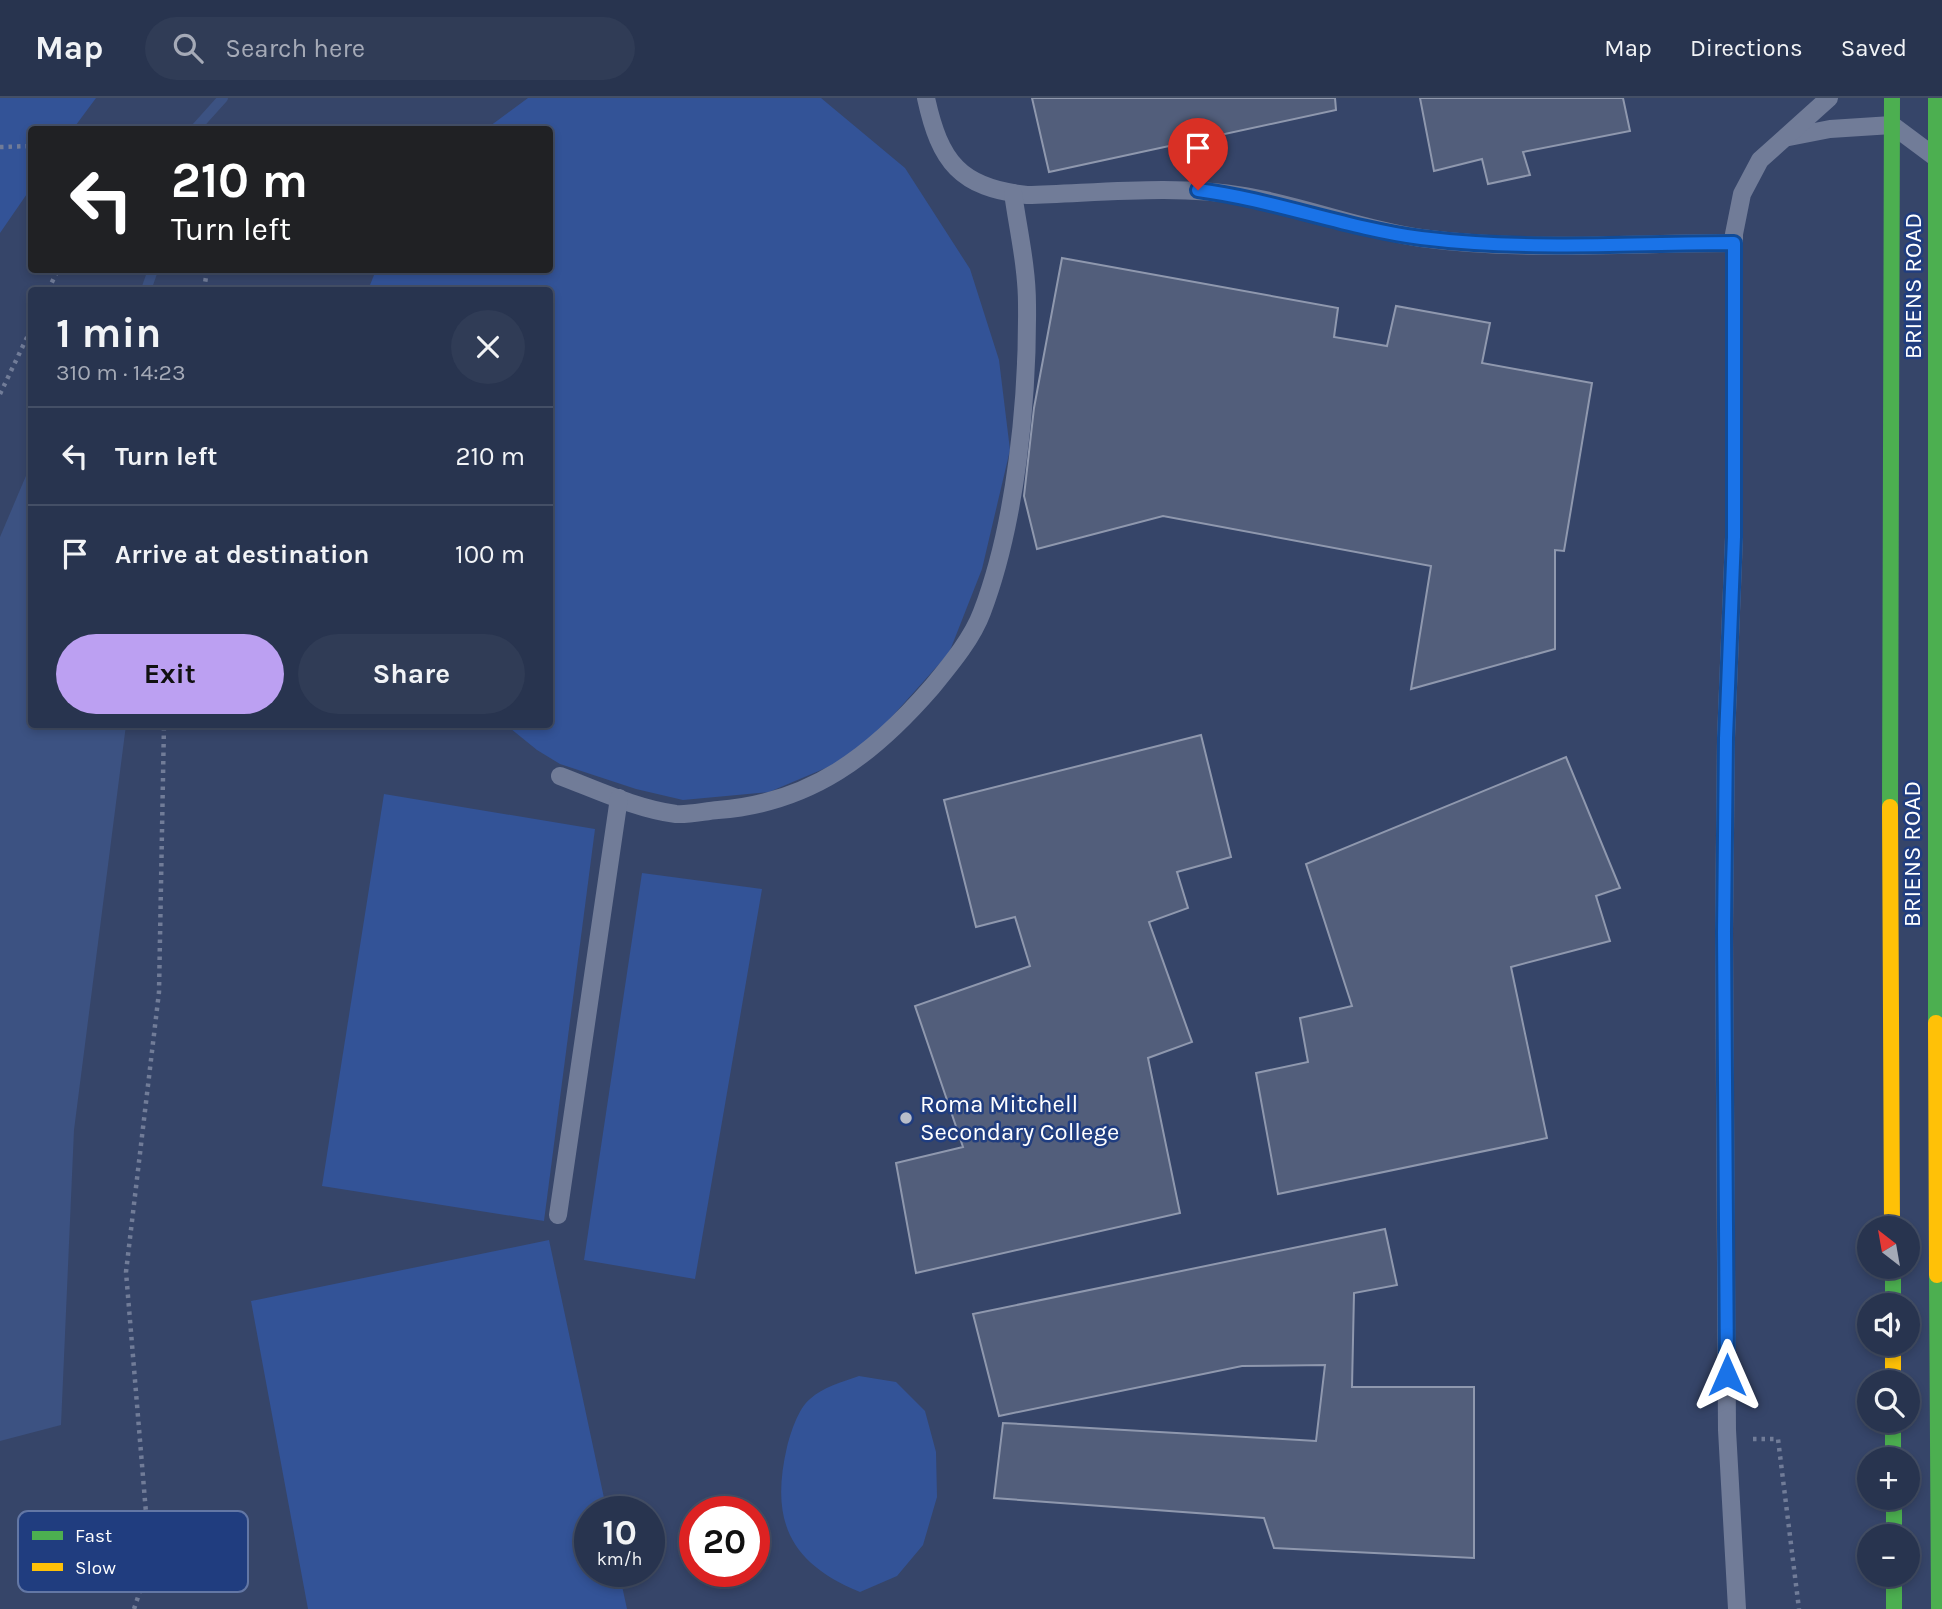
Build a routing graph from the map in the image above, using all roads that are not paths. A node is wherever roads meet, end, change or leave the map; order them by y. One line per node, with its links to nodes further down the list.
1 (926, 98): 8 (lane)
2 (1829, 98): 6 (lane)
3 (1892, 98): 5 (main road, BRIENS ROAD)
4 (1936, 98): 7 (main road, BRIENS ROAD)
5 (1892, 125): 6 (lane); 7 (lane); 10 (main road, BRIENS ROAD)
6 (1788, 137): 9 (lane)
7 (1936, 157): 11 (main road, BRIENS ROAD)
8 (1013, 193): 9 (lane); 13 (lane)
9 (1734, 243): 17 (lane)
10 (1890, 733): 11 (main road); 15 (main road, BRIENS ROAD)
11 (1923, 733): 19 (main road, BRIENS ROAD)
12 (560, 776): 13 (lane)
13 (619, 798): 14 (lane)
14 (558, 1215)
15 (1892, 1216)
16 (1894, 1587): 18 (main road)
17 (1737, 1609)
18 (1894, 1609)
19 (1939, 1609)

